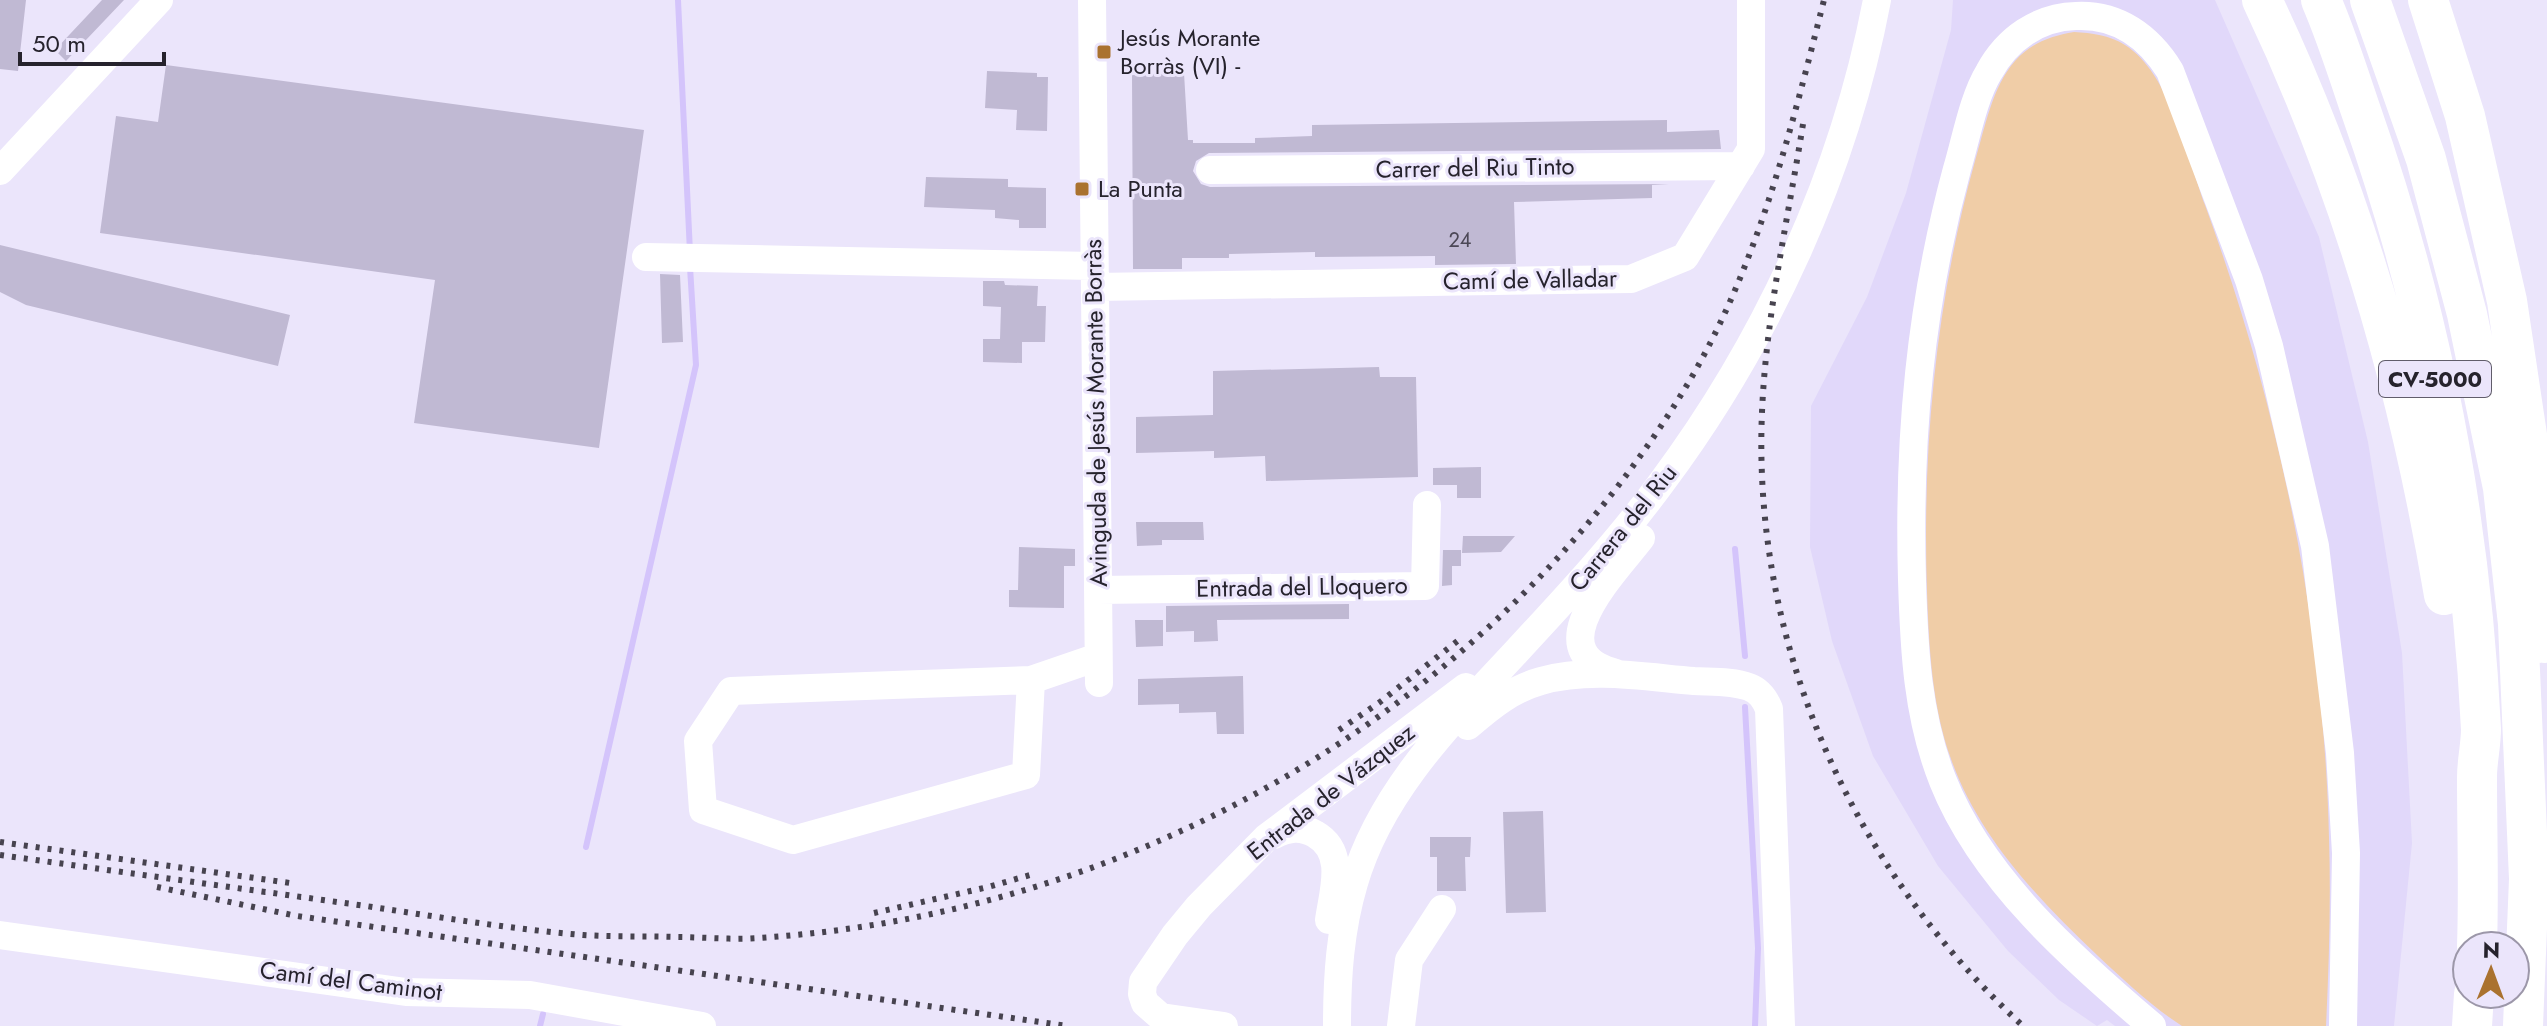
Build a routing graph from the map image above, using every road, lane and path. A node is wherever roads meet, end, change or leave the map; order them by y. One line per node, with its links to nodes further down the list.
1 (159, 0): 11 (street)
2 (1092, 0): 13 (street, Avinguda de Jesús Morante Borràs)
3 (1751, 0): 9 (street, Camí de Valladar)
4 (1877, 0): 14 (street, Carrera del Riu)
5 (2262, 0): 20 (highway)
6 (2321, 0): 20 (highway, CV-5000)
7 (2370, 0): 34 (highway, CV-5000)
8 (2428, 0): 35 (highway)
9 (1741, 166): 10 (street, Carrer del Riu Tinto); 13 (street, Camí de Valladar)
10 (1210, 170)
11 (0, 171)
12 (646, 257): 13 (street, Camí de Valladar)
13 (1095, 276): 16 (street, Avinguda de Jesús Morante Borràs)
14 (1690, 443): 17 (street, Carrera del Riu); 18 (street)
15 (1427, 505): 16 (street, Entrada del Lloquero)
16 (1098, 590): 19 (street, Avinguda de Jesús Morante Borràs)
17 (1516, 652): 21 (street, Carrera del Riu); 22 (street, Entrada de Vázquez)
18 (1625, 675): 21 (street); 31 (street)
19 (1031, 680): 19 (street)
20 (2477, 772): 24 (highway, CV-5000)
21 (1387, 809): 26 (street, Carrera del Riu)
22 (1266, 838): 26 (street); 29 (street, Entrada de Vázquez)
23 (1442, 909): 30 (street)
24 (2477, 930)
25 (0, 935): 28 (street, Camí del Caminot)
26 (1337, 975): 27 (street, Carrera del Riu)
27 (1337, 1024)
28 (702, 1026)
29 (1224, 1026)
30 (1401, 1026)
31 (1781, 1026)
32 (2152, 1026): 33 (street)
33 (2343, 1026)
34 (2523, 1026)
35 (2530, 1026)

